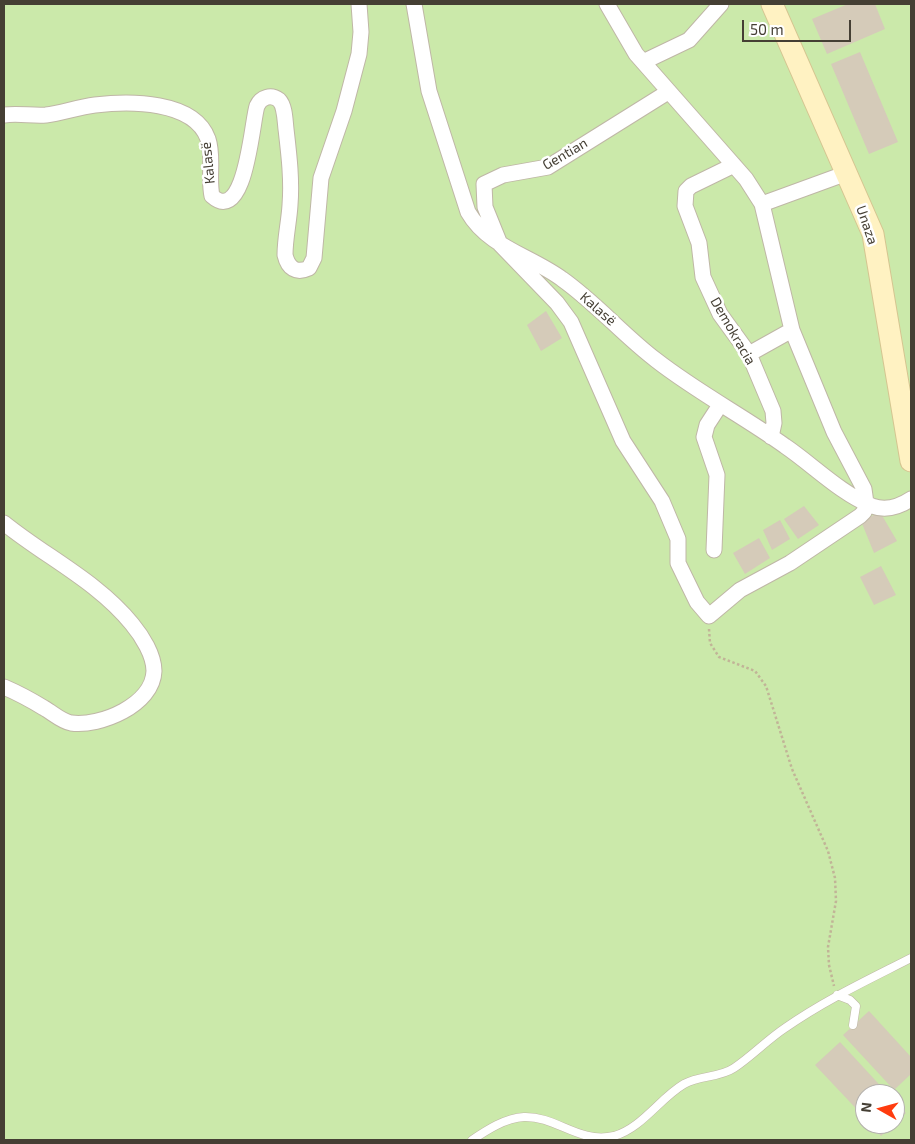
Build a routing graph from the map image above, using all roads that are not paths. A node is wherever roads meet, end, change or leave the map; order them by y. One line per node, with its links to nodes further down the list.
1 (359, 4): 8 (street, Kalasë)
2 (414, 4): 12 (street, Kalasë)
3 (607, 4): 6 (street)
4 (721, 4): 6 (street)
5 (772, 4): 10 (main road, Unaza)
6 (643, 62): 7 (street)
7 (668, 92): 9 (street); 12 (street, Gentian)
8 (4, 115)
9 (734, 165): 11 (street); 14 (street, Demokracia)
10 (846, 173): 11 (street); 17 (main road, Unaza)
11 (762, 204): 13 (street)
12 (500, 244): 15 (street, Kalasë); 19 (street)
13 (792, 330): 14 (street); 19 (street)
14 (749, 354): 16 (street, Demokracia)
15 (720, 404): 16 (street, Kalasë); 21 (street)
16 (771, 437): 19 (street, Kalasë)
17 (911, 462)
18 (911, 499): 19 (street, Kalasë)
19 (866, 503)
20 (4, 523): 22 (street)
21 (714, 550)
22 (4, 687)
23 (911, 958): 24 (lane)
24 (836, 995): 25 (lane); 26 (lane)
25 (853, 1025)
26 (472, 1140)

